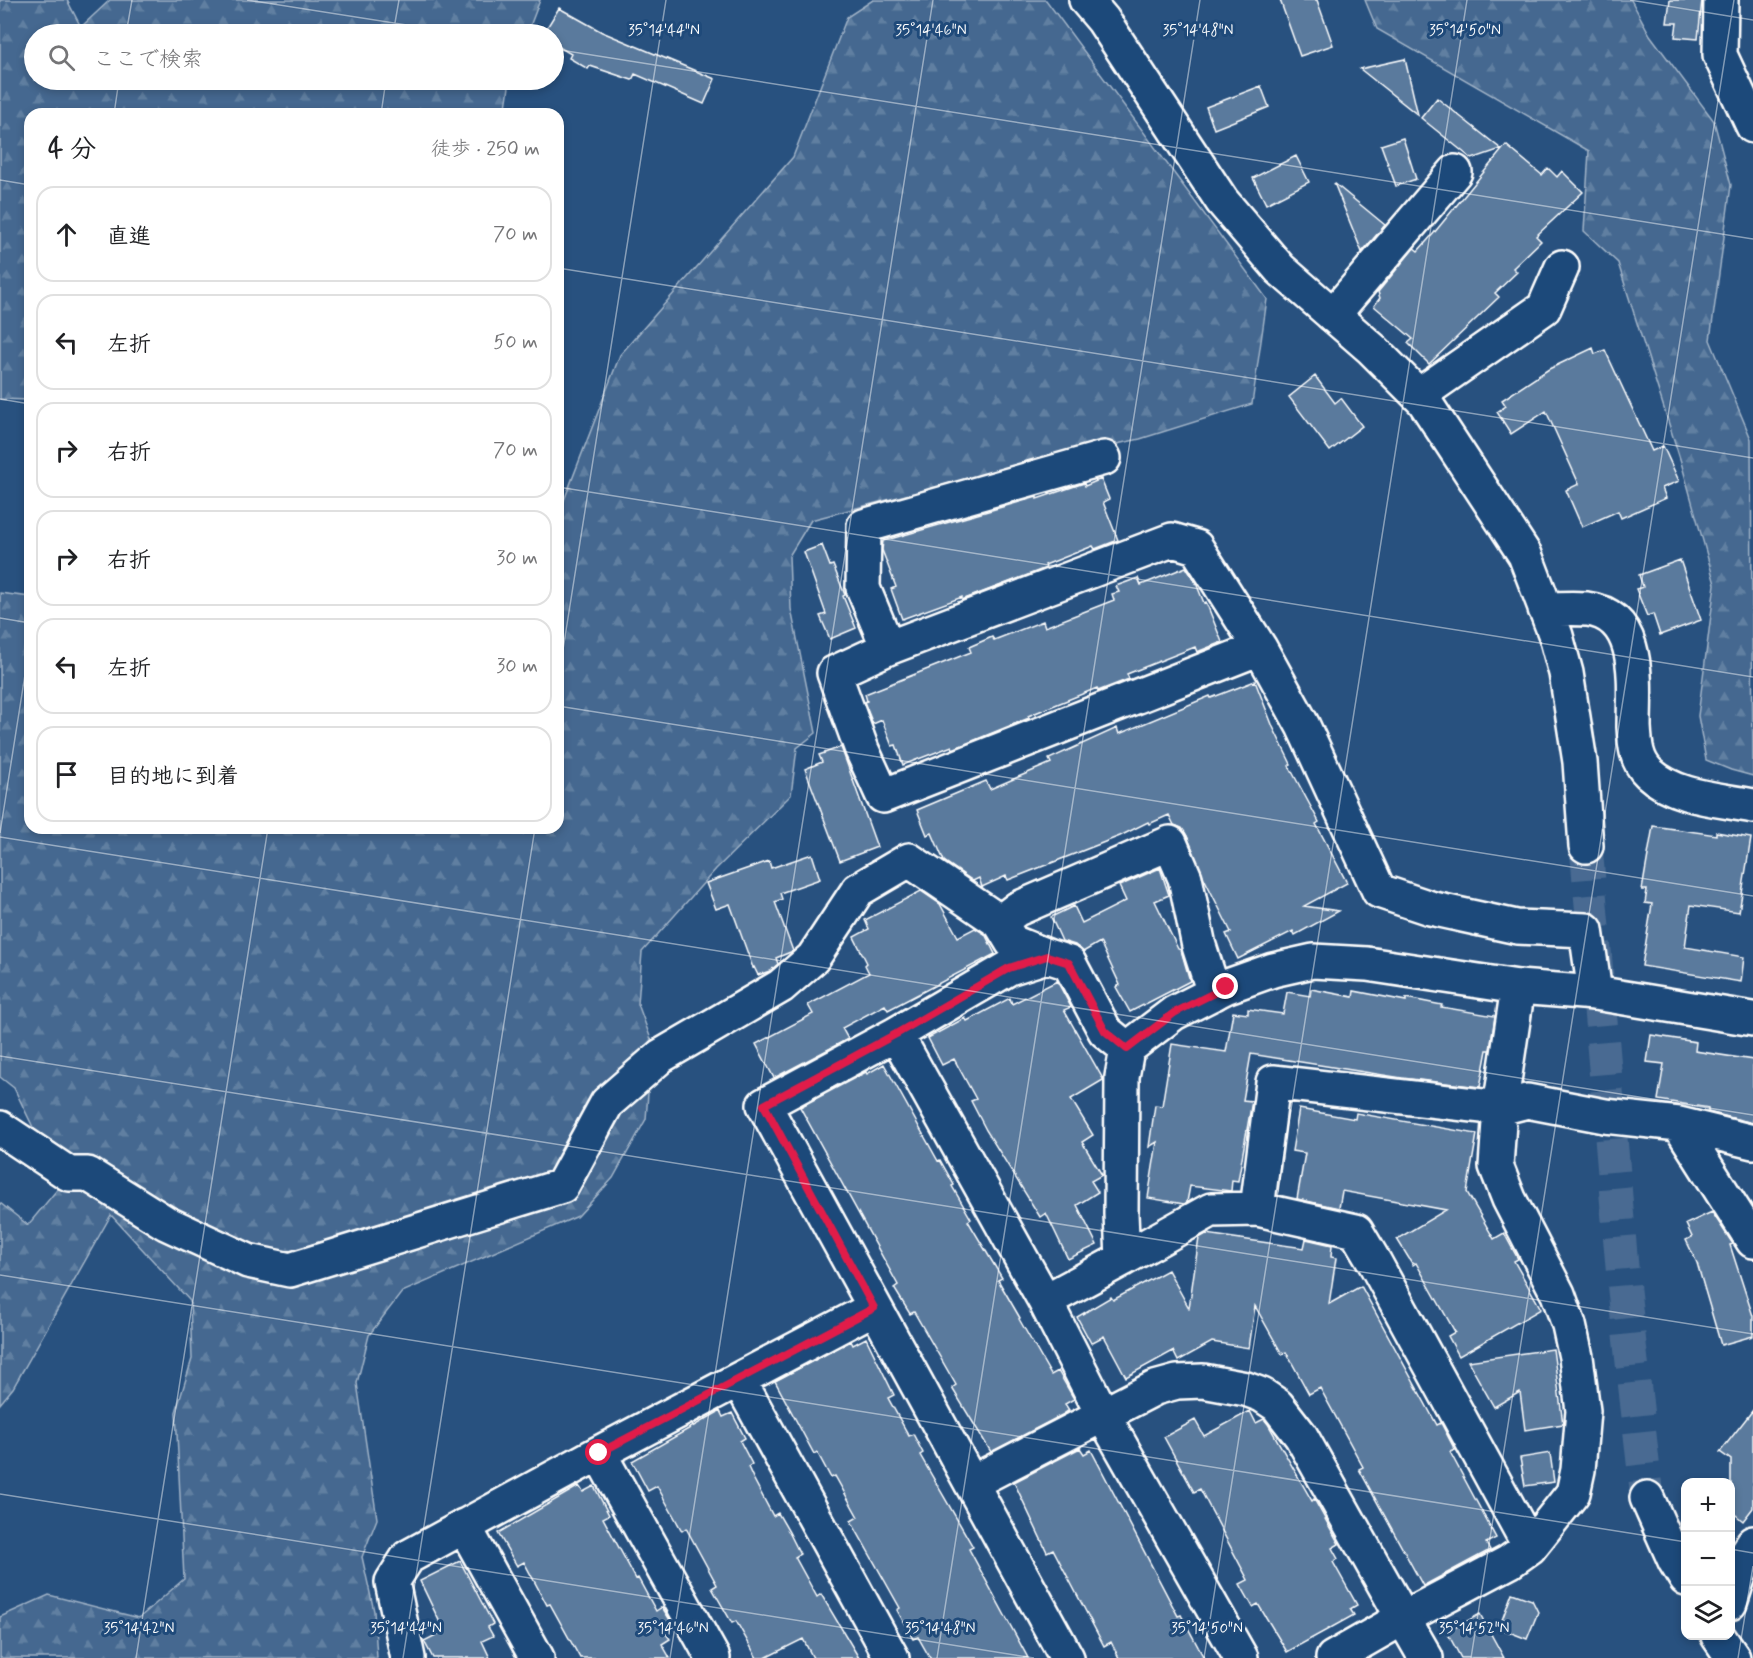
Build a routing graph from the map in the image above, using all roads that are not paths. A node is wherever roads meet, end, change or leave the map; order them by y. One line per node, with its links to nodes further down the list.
1 (1086, 0): 6 (street)
2 (1721, 0): 3 (street)
3 (1753, 126)
4 (1455, 172): 6 (street)
5 (1562, 267): 7 (street)
6 (1333, 315): 7 (street)
7 (1419, 395): 9 (street)
8 (1104, 458): 10 (street)
9 (1545, 609): 12 (street); 13 (street)
10 (888, 648): 11 (street); 11 (street)
11 (1260, 648): 18 (street)
12 (1753, 806)
13 (1586, 846)
14 (1000, 922): 15 (street); 17 (street); 24 (street)
15 (1047, 956): 20 (street); 21 (street)
16 (1518, 987): 17 (street); 18 (street); 22 (street)
17 (1214, 993): 21 (street)
18 (1596, 993): 19 (street)
19 (1753, 1019)
20 (896, 1034): 29 (street); 30 (street)
21 (1127, 1049): 28 (street)
22 (1500, 1108): 23 (street); 26 (street); 38 (street)
23 (1679, 1124): 25 (street); 27 (street)
24 (0, 1128)
25 (1753, 1142)
26 (1257, 1209): 28 (street); 38 (street)
27 (1753, 1241)
28 (1123, 1259): 29 (street)
29 (1045, 1301): 32 (street)
30 (874, 1308): 31 (street); 34 (street)
31 (739, 1380): 33 (street); 45 (street)
32 (1103, 1415): 34 (street); 41 (street); 47 (street)
33 (599, 1453): 36 (street); 44 (street)
34 (970, 1483): 46 (street)
35 (1647, 1498): 39 (street)
36 (464, 1526): 42 (street); 43 (street)
37 (1753, 1543): 40 (street)
38 (1530, 1547): 41 (street)
39 (1681, 1571)
40 (1735, 1590)
41 (1403, 1618): 48 (street); 49 (street)
42 (408, 1658)
43 (537, 1658)
44 (713, 1658)
45 (892, 1658)
46 (1067, 1658)
47 (1241, 1658)
48 (1333, 1658)
49 (1426, 1658)

